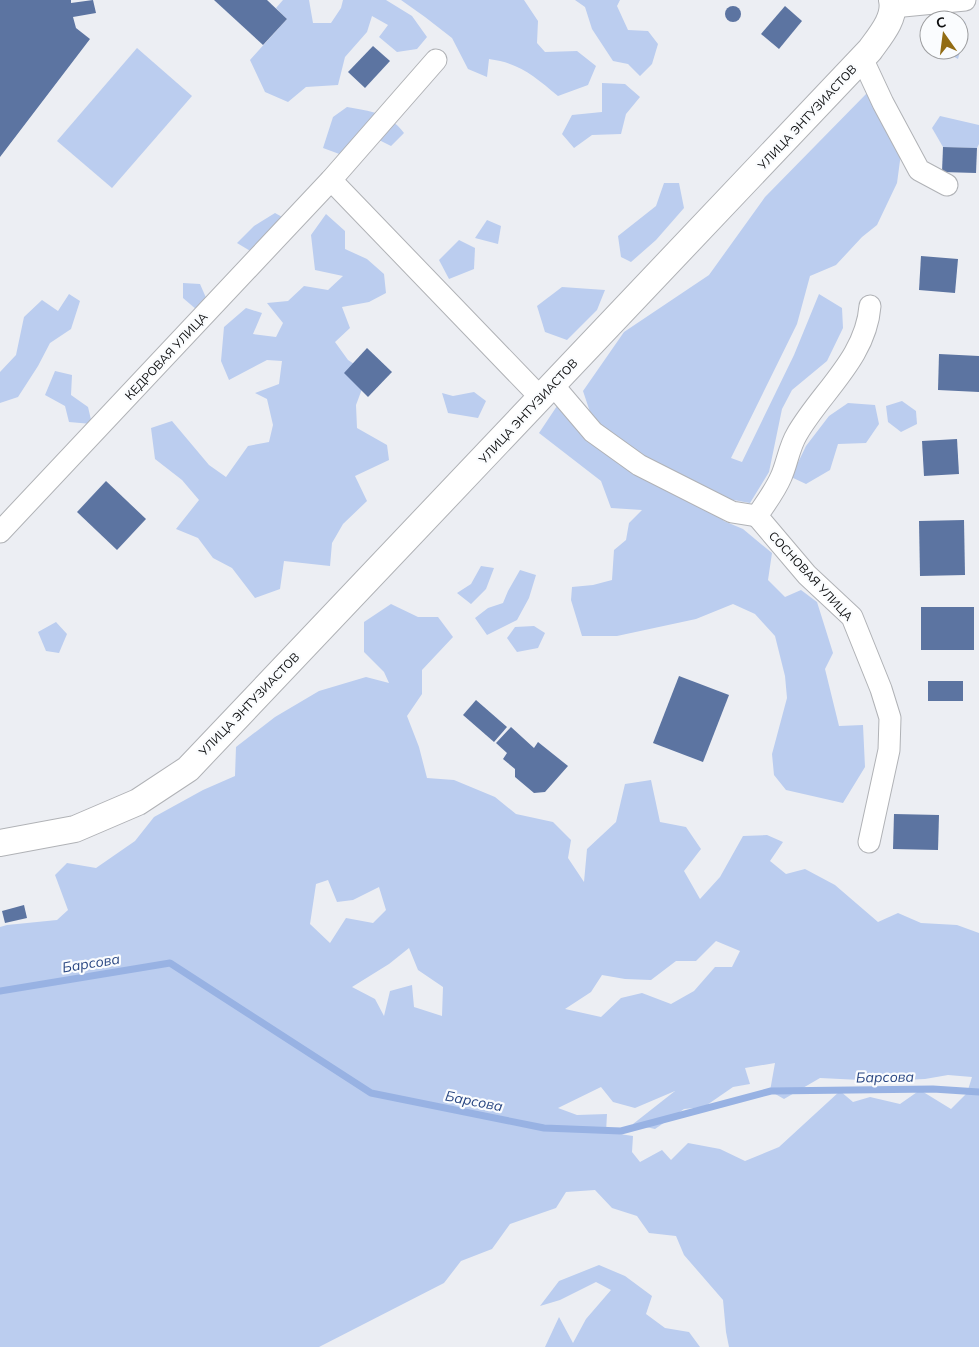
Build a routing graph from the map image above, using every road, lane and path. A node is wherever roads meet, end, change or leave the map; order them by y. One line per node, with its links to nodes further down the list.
1 (965, 0): 2 (street)
2 (893, 3): 3 (street, УЛИЦА ЭНТУЗИАСТОВ)
3 (862, 58): 6 (street); 8 (street, УЛИЦА ЭНТУЗИАСТОВ)
4 (436, 60): 5 (street, КЕДРОВАЯ УЛИЦА)
5 (331, 180): 8 (street); 10 (street, КЕДРОВАЯ УЛИЦА)
6 (947, 186)
7 (870, 306): 9 (street)
8 (547, 391): 9 (street); 12 (street, УЛИЦА ЭНТУЗИАСТОВ)
9 (757, 516): 11 (street, СОСНОВАЯ УЛИЦА)
10 (0, 532)
11 (869, 842)
12 (0, 843)

